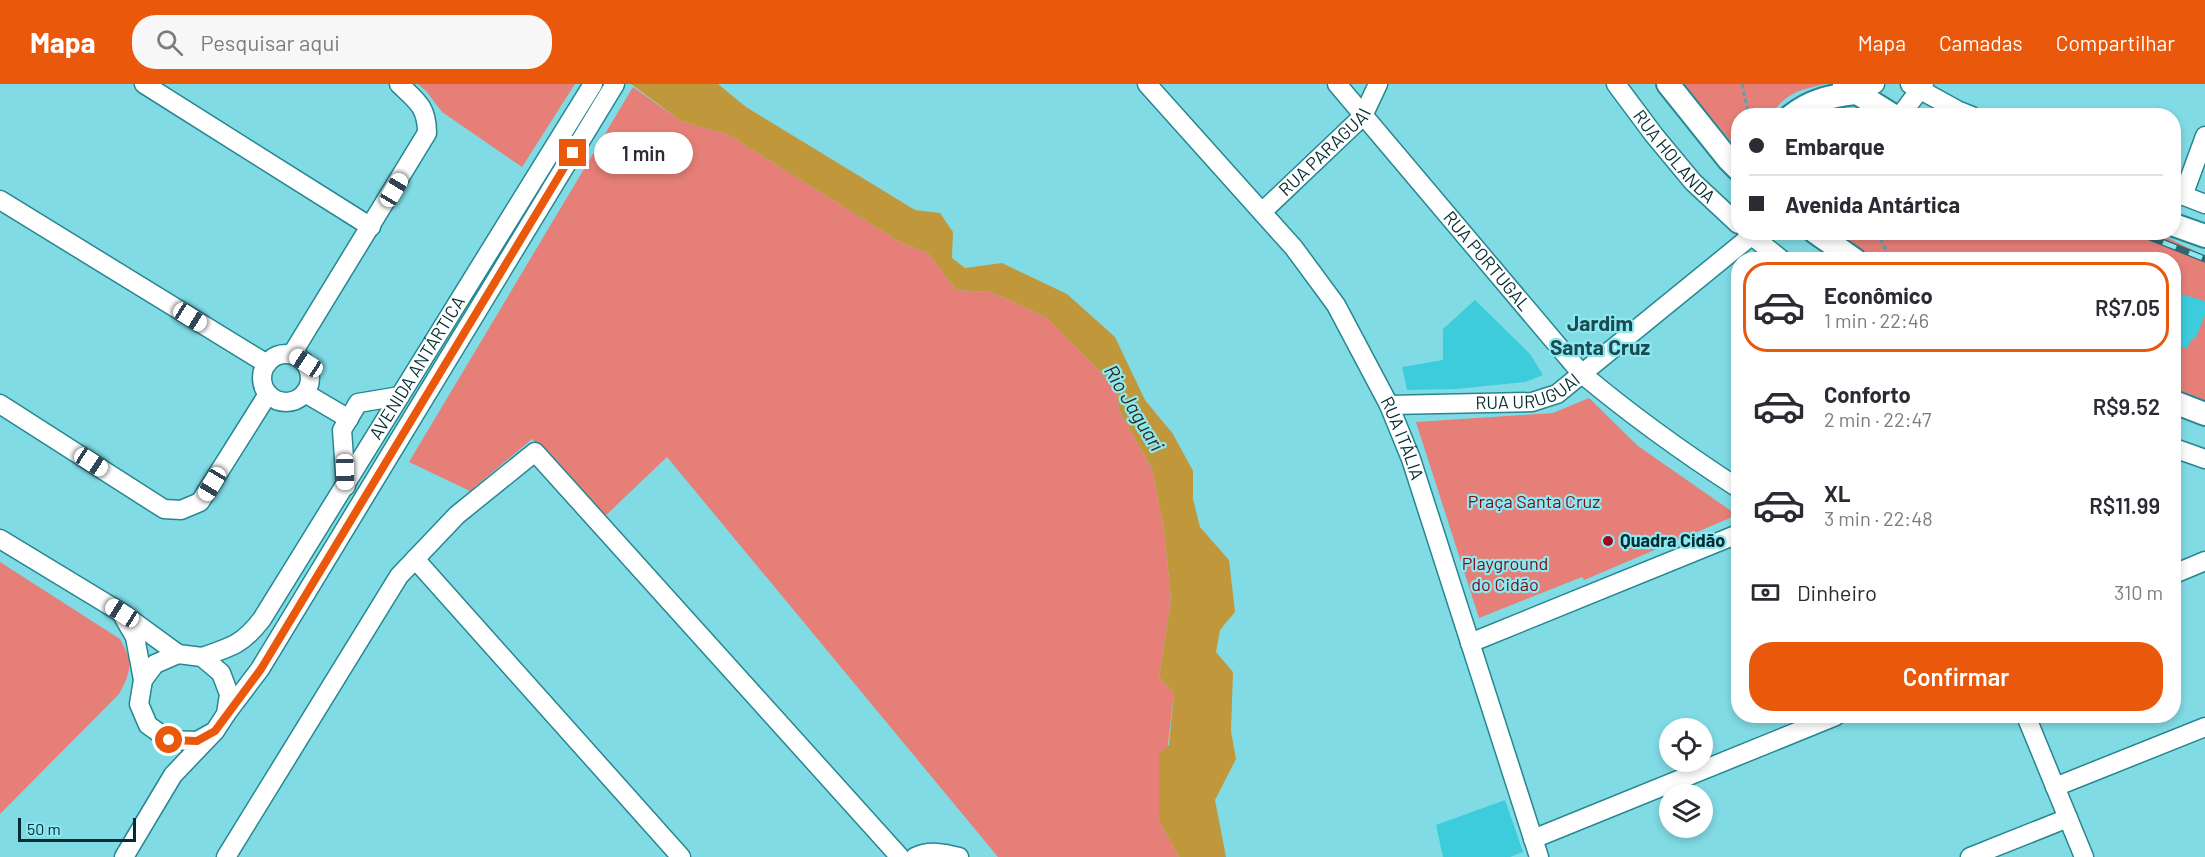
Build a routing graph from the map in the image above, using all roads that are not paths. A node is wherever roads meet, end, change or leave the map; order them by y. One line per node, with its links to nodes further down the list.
1 (144, 84): 25 (street)
2 (399, 84): 25 (street)
3 (1147, 84): 23 (street, RUA ITÁLIA)
4 (1337, 84): 16 (street, RUA PORTUGAL)
5 (1378, 84): 16 (street, RUA PARAGUAI)
6 (1616, 84): 24 (street, RUA HOLANDA)
7 (1668, 84): 18 (main road)
8 (592, 85): 38 (street, AVENIDA ANTÁRTICA)
9 (1918, 86): 14 (street); 15 (street)
10 (1857, 87): 12 (main road); 13 (main road)
11 (612, 89): 58 (street, AVENIDA ANTÁRTICA)
12 (1801, 108)
13 (1884, 108)
14 (1905, 108)
15 (1954, 108)
16 (1363, 116): 23 (street, RUA PARAGUAI); 35 (street, RUA PORTUGAL)
17 (2205, 136): 19 (street)
18 (1731, 162)
19 (2181, 188)
20 (2181, 195): 22 (street)
21 (0, 200): 34 (street)
22 (2205, 204)
23 (1262, 212): 40 (street, RUA ITÁLIA)
24 (1731, 216)
25 (371, 227): 33 (street)
26 (2181, 227): 27 (main road)
27 (2205, 236)
28 (1737, 240): 35 (street, RUA URUGUAI)
29 (1759, 240): 31 (street, RUA HOLANDA)
30 (1826, 240): 32 (main road)
31 (1773, 252)
32 (1844, 252)
33 (292, 354): 34 (street); 36 (street)
34 (267, 364): 37 (street)
35 (1581, 373): 40 (street, RUA URUGUAI); 46 (street, RUA PORTUGAL)
36 (305, 393): 37 (street); 43 (street)
37 (268, 394): 39 (street)
38 (400, 396): 43 (street); 47 (street, AVENIDA ANTÁRTICA)
39 (0, 404)
40 (1389, 405): 54 (street, RUA ITÁLIA)
41 (2181, 405): 42 (main road)
42 (2205, 414)
43 (349, 419): 47 (street)
44 (2181, 451): 45 (street)
45 (2202, 459)
46 (1731, 484)
47 (346, 486): 56 (street, AVENIDA ANTÁRTICA)
48 (1731, 537): 54 (street)
49 (0, 539): 53 (street)
50 (415, 559): 69 (street); 70 (street); 71 (street)
51 (2205, 561): 52 (street)
52 (2181, 571)
53 (122, 613): 55 (street); 57 (street)
54 (1470, 644): 67 (street, RUA ITÁLIA)
55 (178, 654): 56 (street); 57 (street)
56 (202, 657): 58 (street)
57 (143, 680): 63 (street)
58 (226, 714): 62 (street)
59 (1819, 723): 67 (street)
60 (2029, 723): 65 (street)
61 (2205, 727): 65 (street)
62 (215, 731): 63 (street); 64 (street)
63 (169, 740): 64 (street)
64 (173, 775): 68 (street)
65 (2055, 787): 66 (street)
66 (2068, 818): 75 (street); 76 (street)
67 (1533, 839): 74 (street, RUA ITÁLIA)
68 (124, 857)
69 (226, 857)
70 (681, 857)
71 (900, 857)
72 (915, 857): 73 (street)
73 (958, 857)
74 (1539, 857)
75 (1970, 857)
76 (2084, 857)

